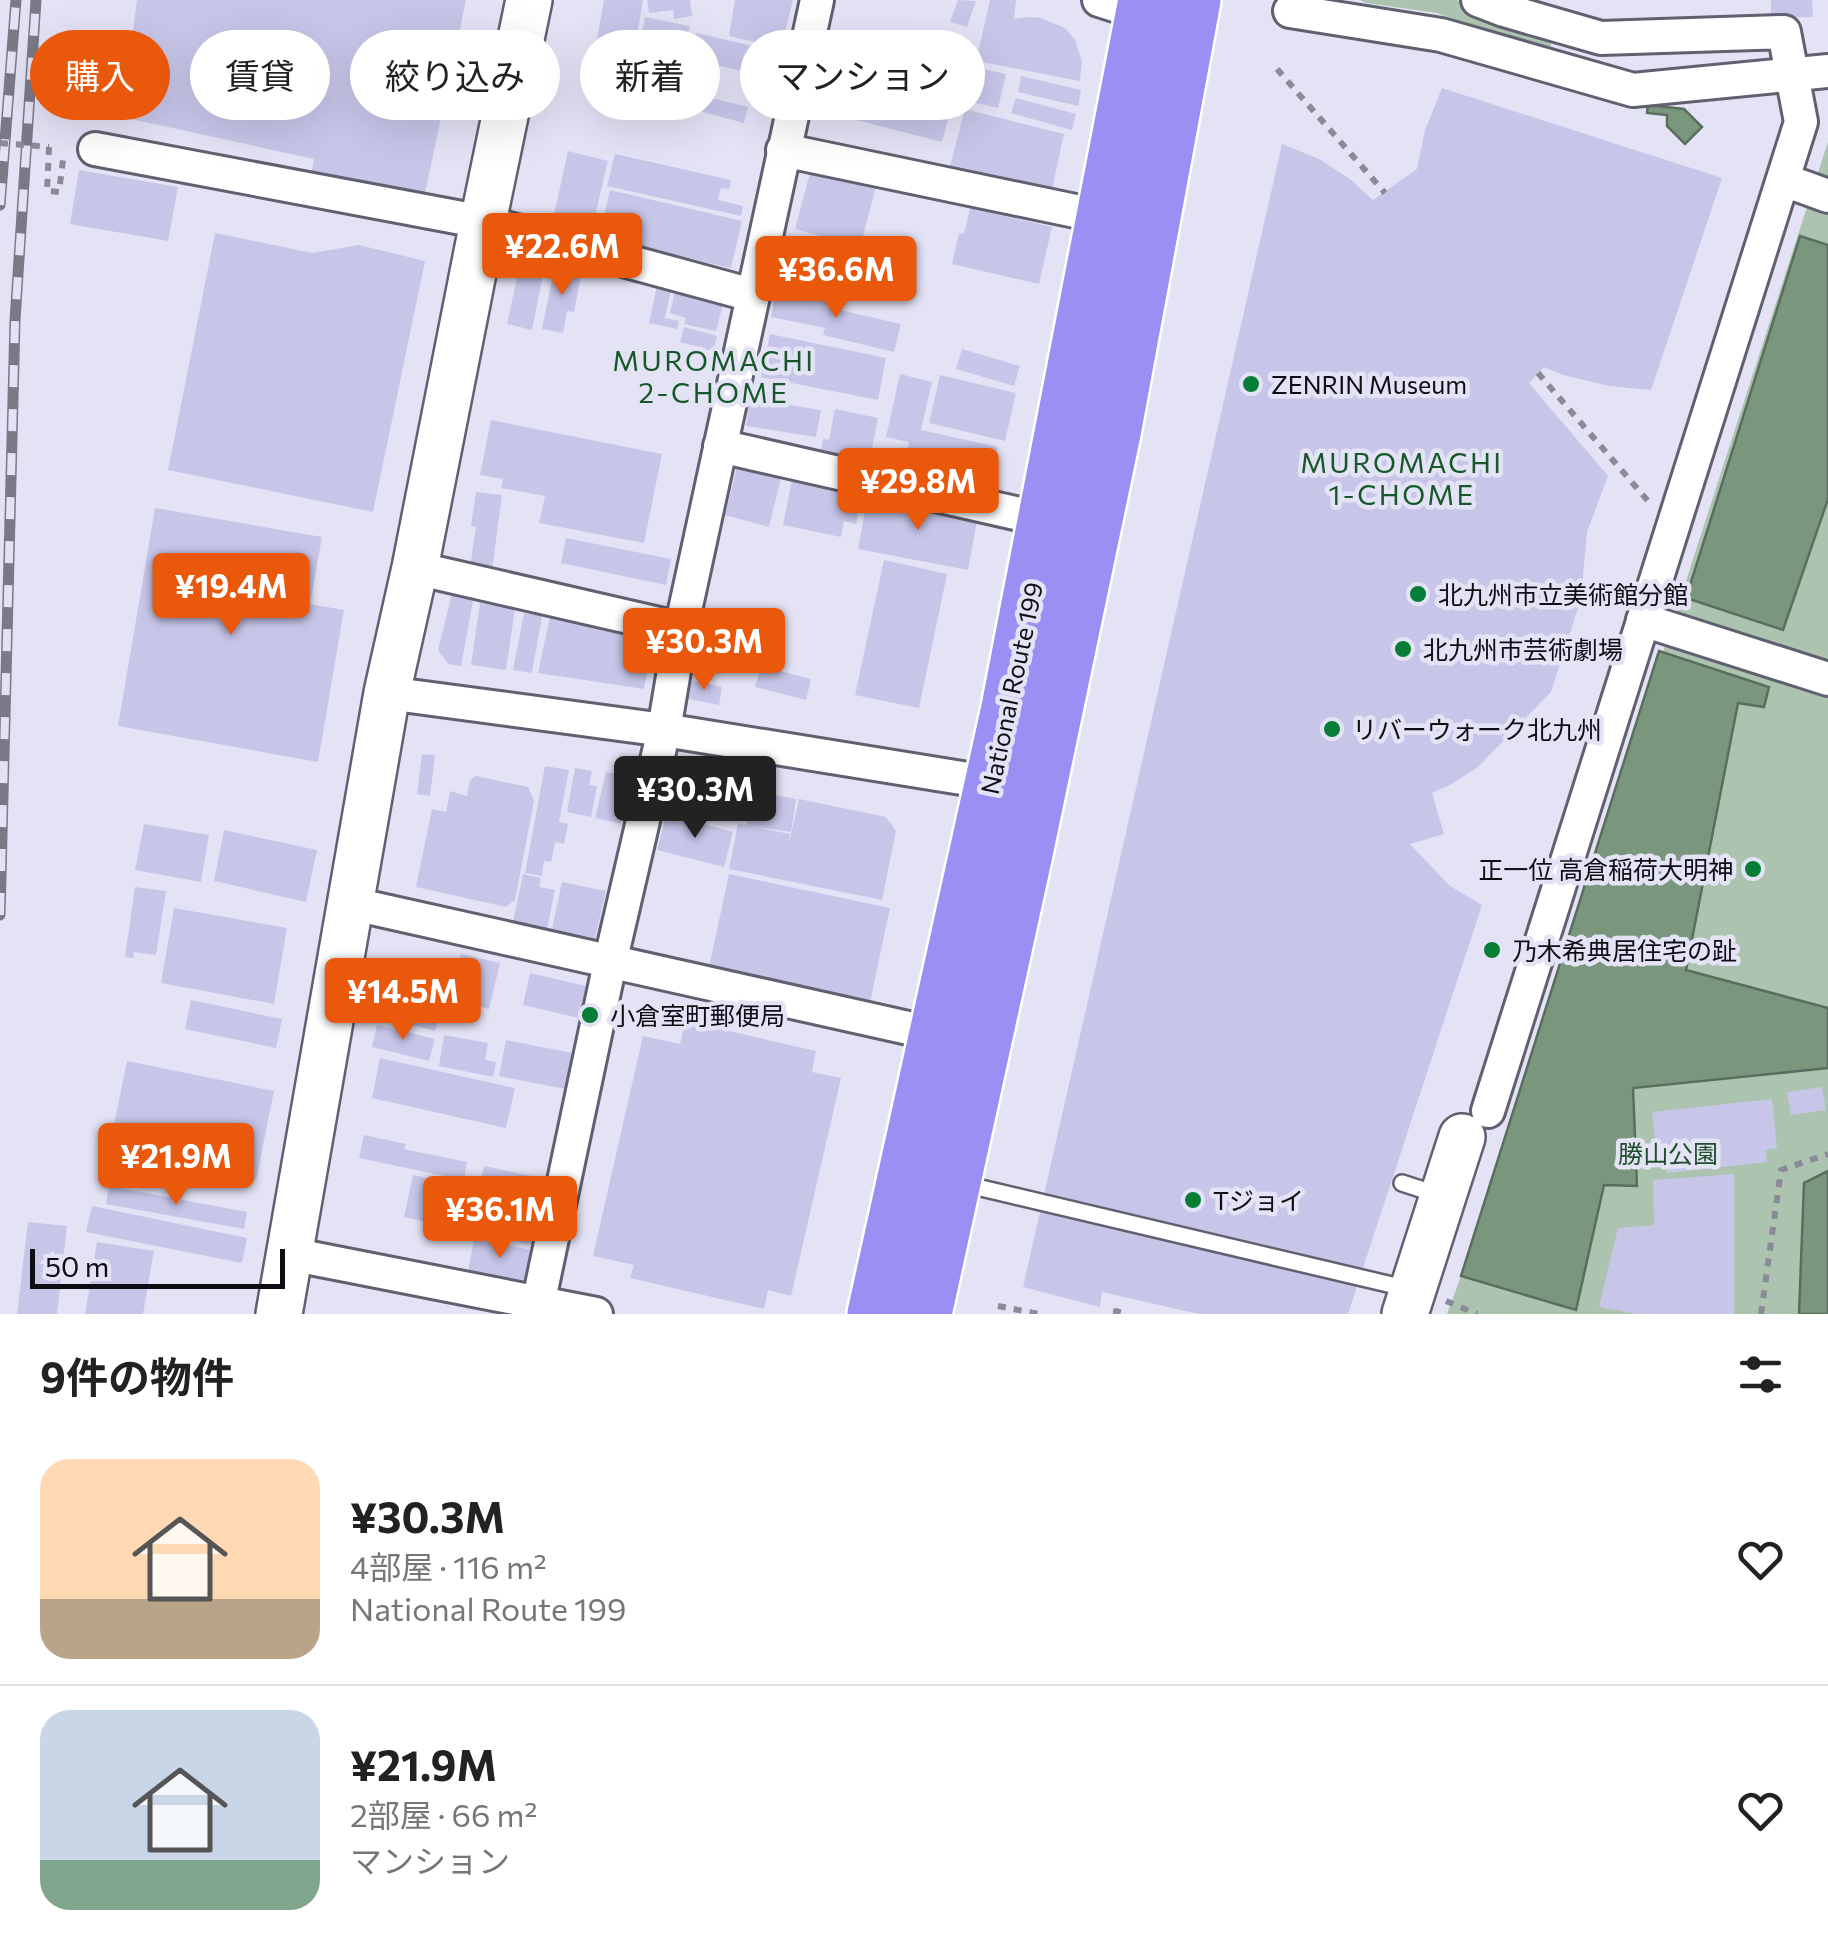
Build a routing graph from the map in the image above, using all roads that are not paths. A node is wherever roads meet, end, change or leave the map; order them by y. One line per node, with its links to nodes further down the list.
1 (529, 0): 13 (street)
2 (816, 0): 9 (street)
3 (1478, 0): 7 (street)
4 (1154, 8): 12 (highway, National Route 199); 23 (highway, National Route 199)
5 (1290, 11): 7 (street)
6 (1828, 71): 7 (street)
7 (1793, 74): 10 (street)
8 (95, 150): 13 (street)
9 (783, 150): 12 (street); 14 (street)
10 (1784, 180): 11 (street); 18 (street)
11 (1828, 196)
12 (1104, 216): 16 (highway, National Route 199)
13 (483, 222): 14 (street); 17 (street)
14 (752, 295): 15 (street)
15 (720, 446): 16 (street); 19 (street)
16 (1046, 520): 23 (highway, National Route 199)
17 (415, 568): 19 (street); 21 (street)
18 (1643, 620): 20 (street); 27 (street)
19 (681, 629): 22 (street)
20 (1828, 680)
21 (387, 693): 22 (street); 24 (street)
22 (664, 730): 23 (street); 25 (street)
23 (1014, 786): 26 (highway, National Route 199); 28 (highway, National Route 199)
24 (349, 904): 25 (street); 29 (street)
25 (610, 963): 26 (street); 31 (street)
26 (935, 1034): 34 (highway, National Route 199)
27 (1475, 1124): 30 (street)
28 (953, 1181): 30 (lane); 35 (highway, National Route 199)
29 (290, 1254): 31 (street); 32 (street)
30 (1421, 1301)
31 (537, 1308): 33 (street)
32 (279, 1314)
33 (596, 1314)
34 (875, 1314)
35 (924, 1314)

